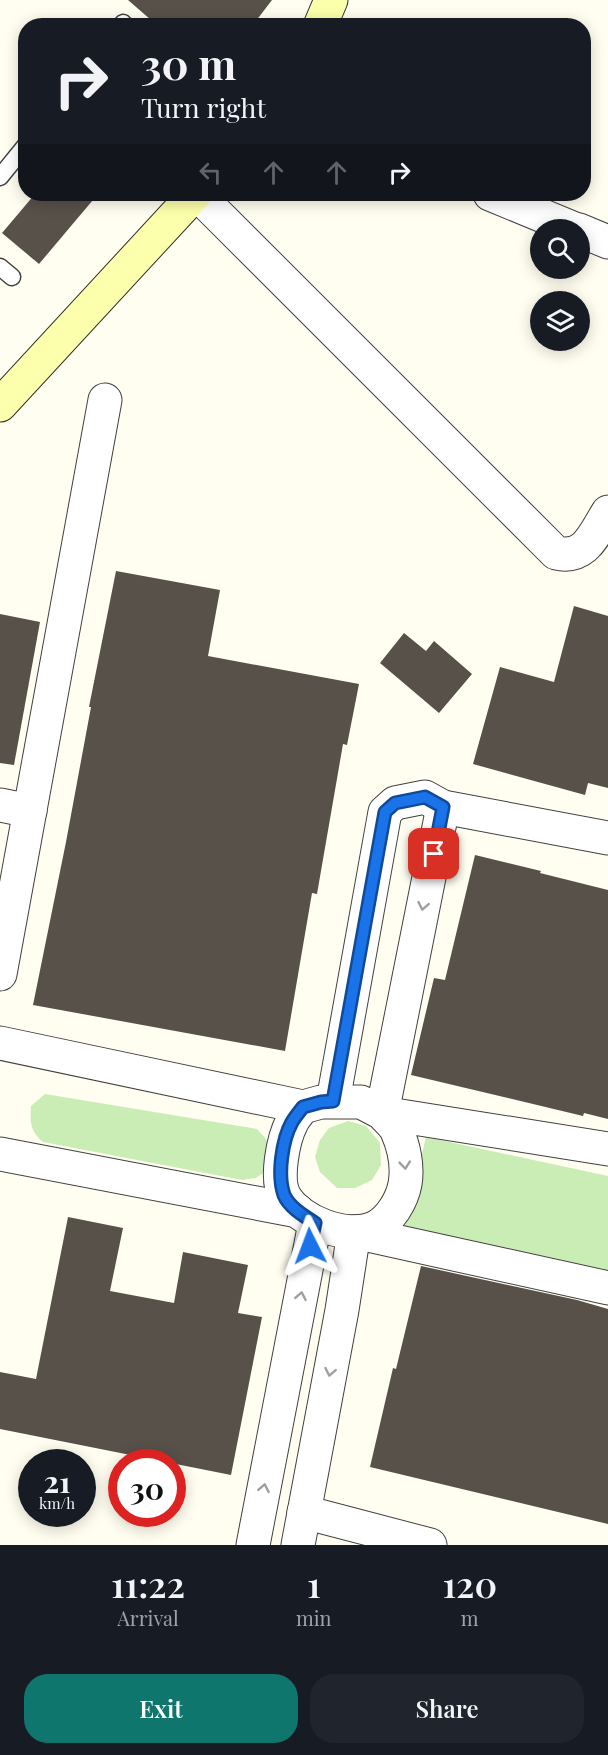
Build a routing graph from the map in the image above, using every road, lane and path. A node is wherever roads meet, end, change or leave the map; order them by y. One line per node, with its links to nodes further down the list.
1 (331, 0): 2 (street)
2 (323, 18)
3 (18, 155): 4 (lane)
4 (0, 177)
5 (189, 201): 12 (street)
6 (203, 201): 13 (street)
7 (507, 201): 8 (street)
8 (551, 219)
9 (590, 235): 10 (street)
10 (608, 242)
11 (105, 400): 15 (street)
12 (0, 405)
13 (608, 512)
14 (443, 807): 16 (street); 19 (street); 20 (street, one-way to 20)
15 (15, 808): 17 (street)
16 (608, 838)
17 (0, 974)
18 (0, 1043): 19 (street)
19 (318, 1104): 20 (street); 23 (street)
20 (382, 1113): 21 (street); 24 (street, one-way to 24)
21 (608, 1149)
22 (0, 1154): 23 (street)
23 (306, 1217): 24 (street); 27 (street, one-way to 23)
24 (354, 1232): 25 (street); 26 (street, one-way to 26)
25 (608, 1288)
26 (304, 1512): 28 (street); 29 (street)
27 (253, 1545)
28 (298, 1545)
29 (430, 1545)

